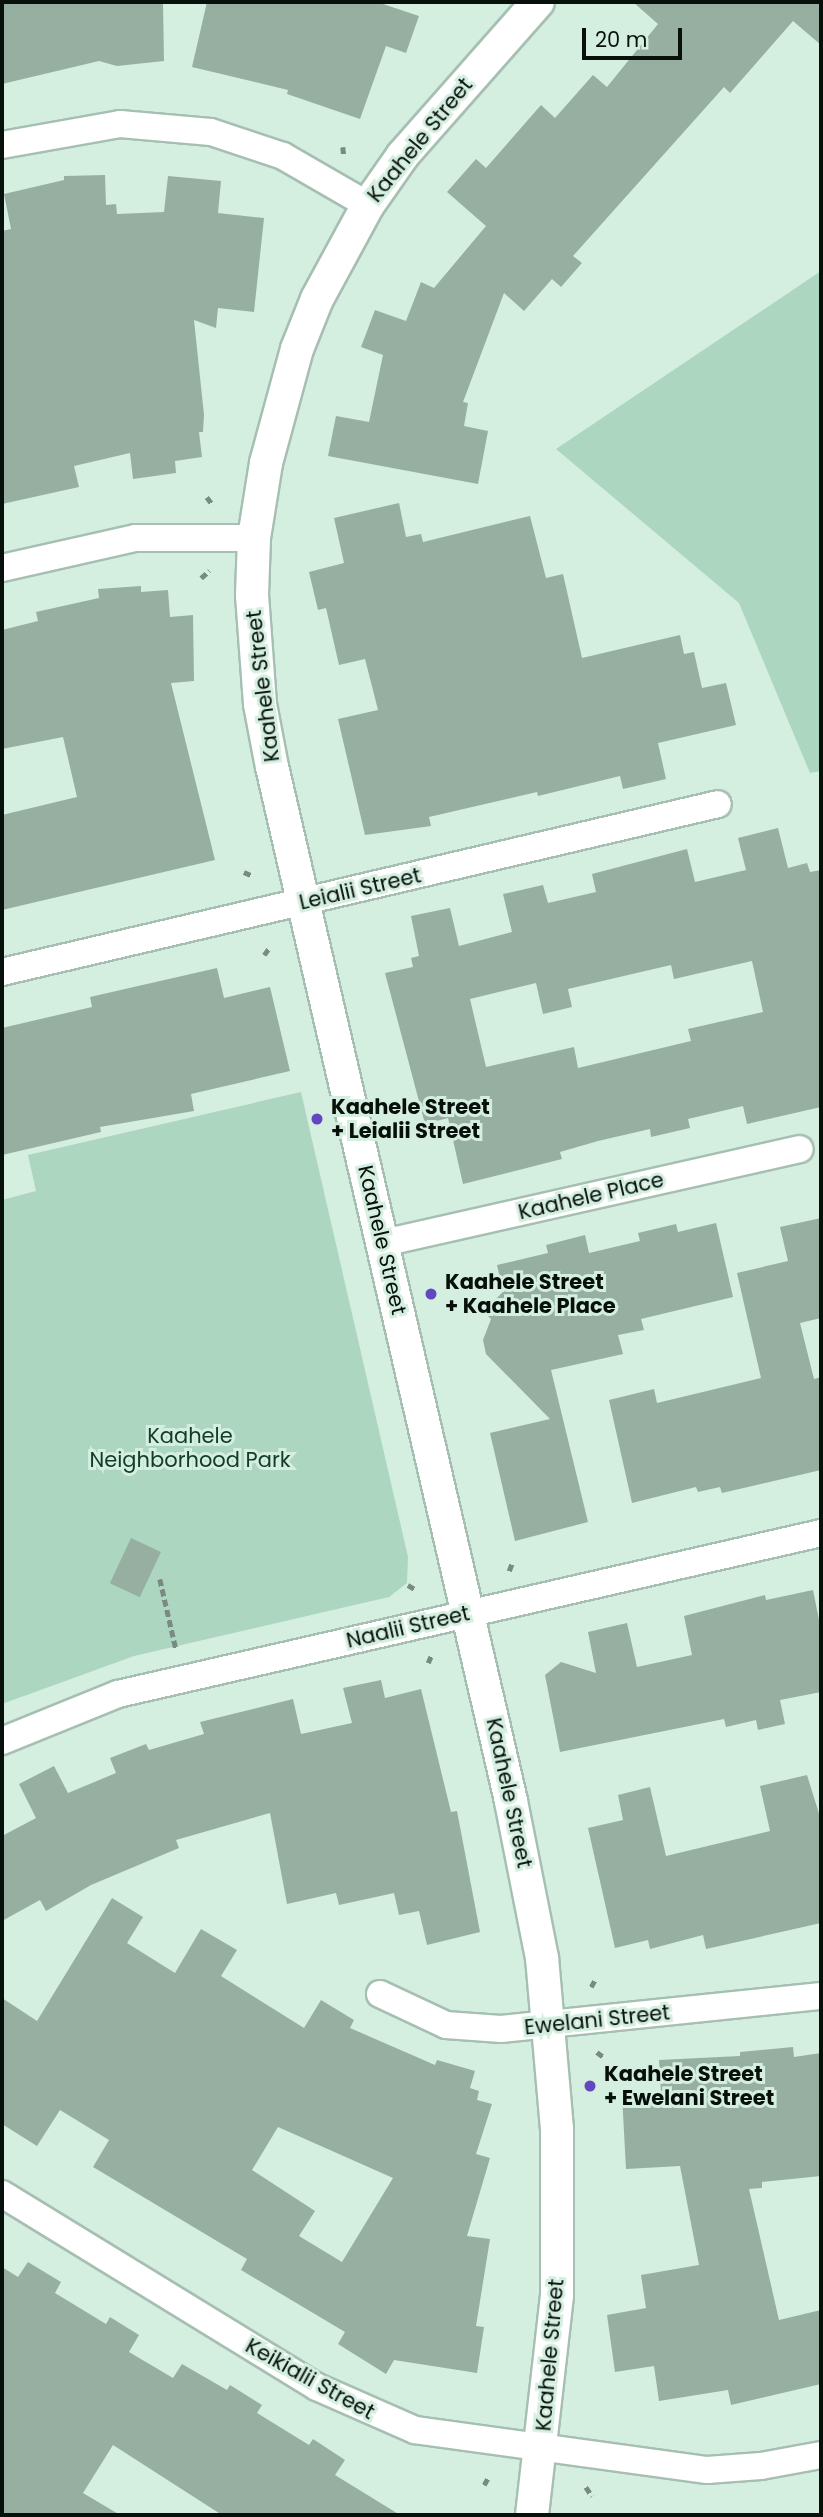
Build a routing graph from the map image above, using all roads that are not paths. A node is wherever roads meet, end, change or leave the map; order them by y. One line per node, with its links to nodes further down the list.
1 (538, 2): 3 (street, Kaahele Street)
2 (2, 145): 3 (street)
3 (368, 205): 4 (street, Kaahele Street)
4 (254, 538): 5 (street); 7 (street, Kaahele Street)
5 (2, 568)
6 (718, 804): 7 (street, Leialii Street)
7 (303, 902): 8 (street, Leialii Street); 10 (street, Kaahele Street)
8 (2, 972)
9 (800, 1149): 10 (street, Kaahele Place)
10 (383, 1243): 12 (street, Kaahele Street)
11 (821, 1533): 12 (street, Naalii Street)
12 (468, 1613): 13 (street, Naalii Street); 16 (street, Kaahele Street)
13 (2, 1741)
14 (380, 1994): 16 (street, Ewelani Street)
15 (821, 1996): 16 (street, Ewelani Street)
16 (549, 2024): 18 (street, Kaahele Street)
17 (2, 2194): 18 (street, Keikialii Street)
18 (542, 2451): 19 (street, Keikialii Street); 20 (street, Kaahele Street)
19 (821, 2455)
20 (532, 2515)

